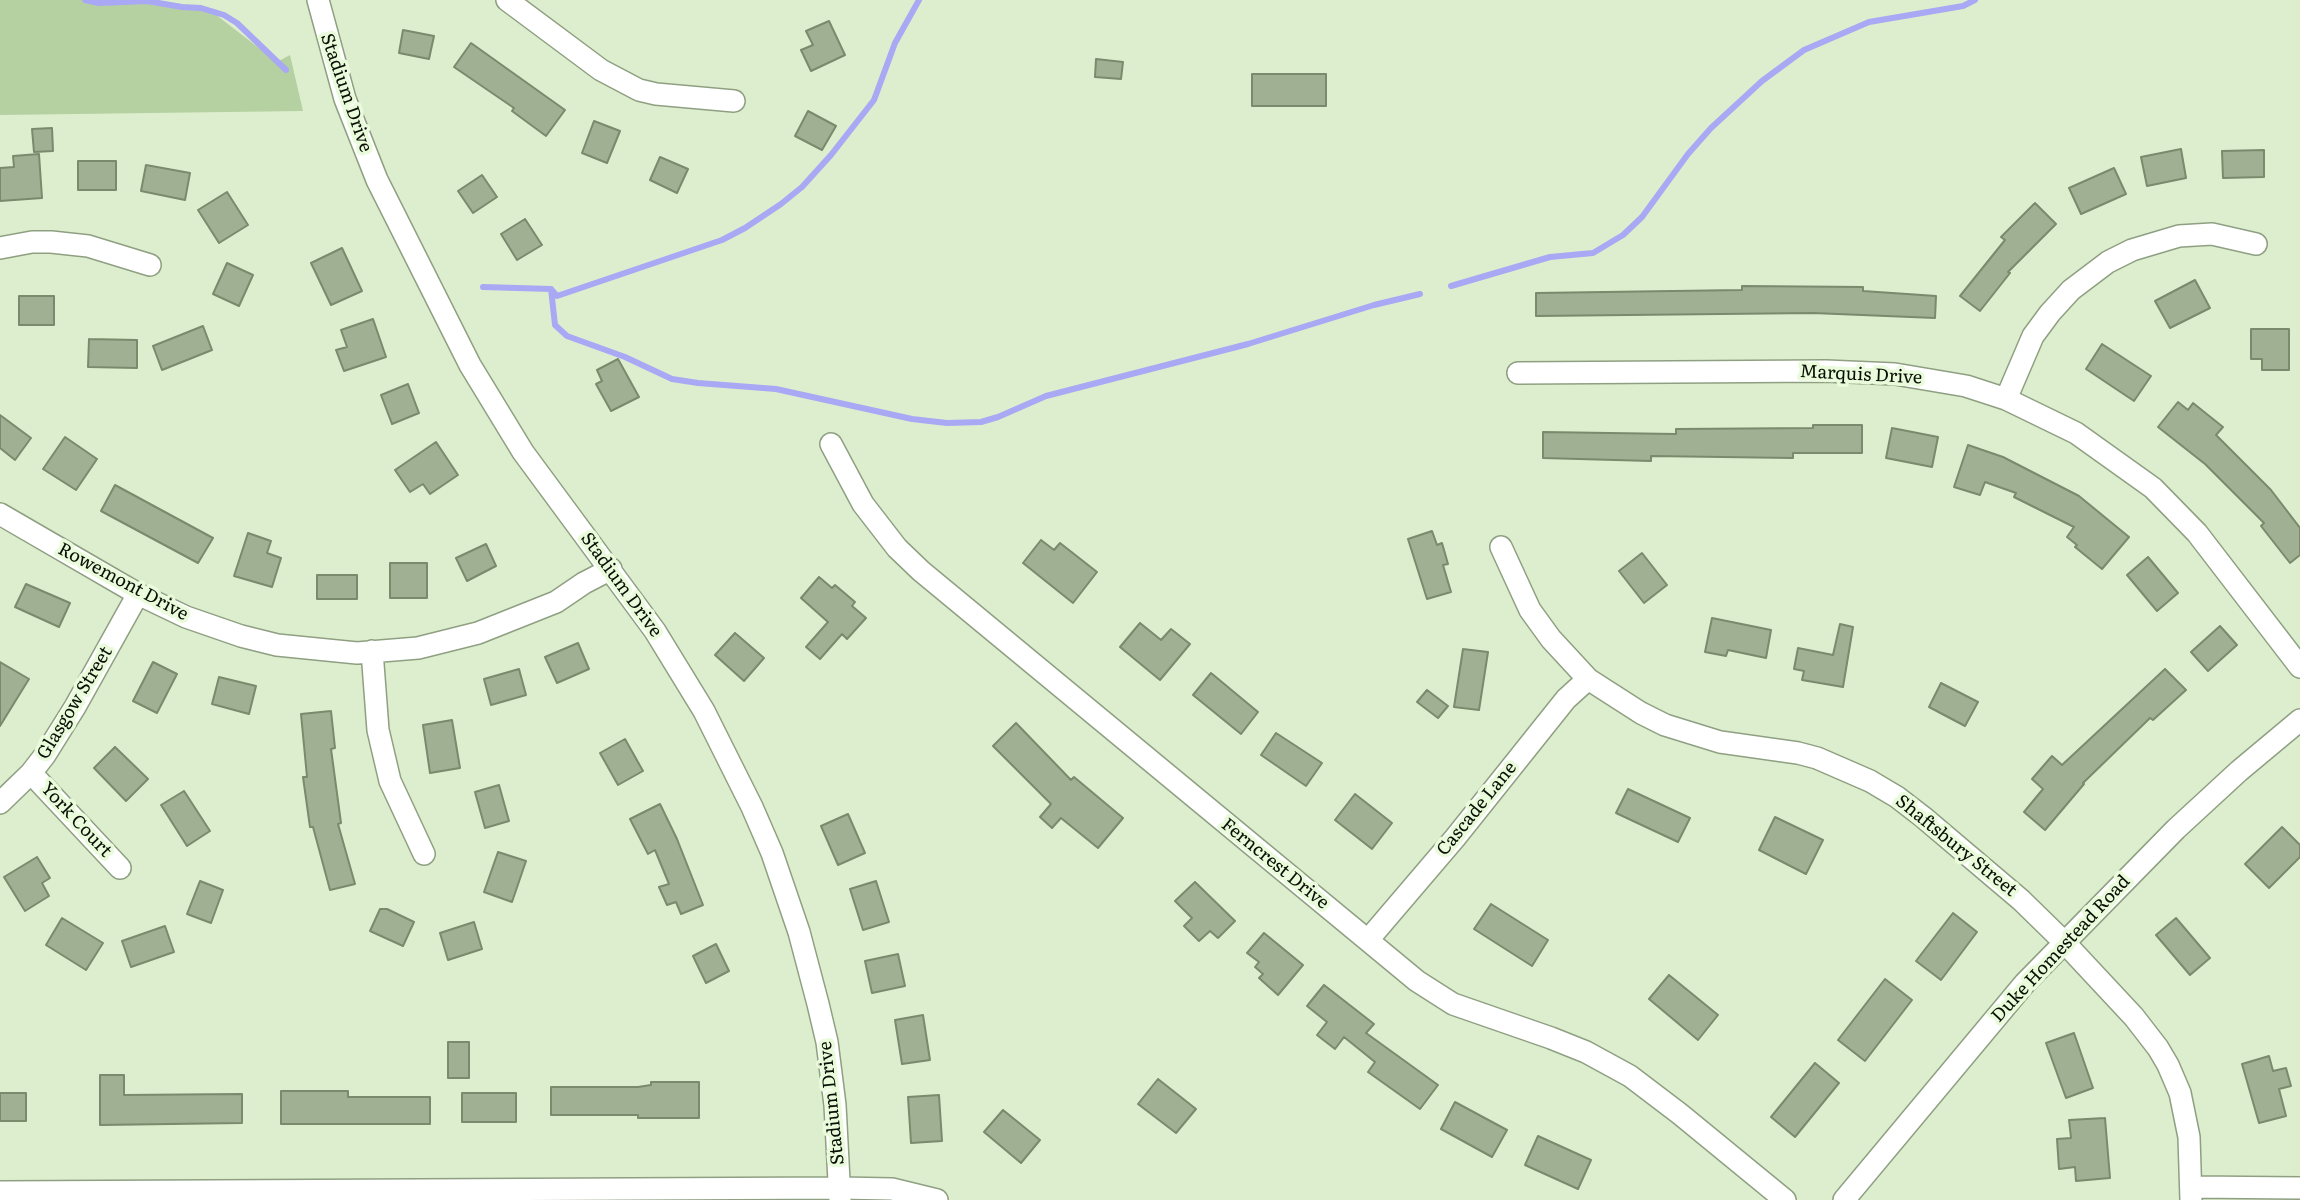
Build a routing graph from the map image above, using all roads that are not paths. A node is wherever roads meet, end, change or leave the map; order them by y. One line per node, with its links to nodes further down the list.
1 (318, 0): 12 (street, Stadium Drive)
2 (507, 0): 3 (street)
3 (734, 101)
4 (2256, 244): 8 (street)
5 (0, 248): 6 (street)
6 (150, 265)
7 (1518, 373): 8 (street, Marquis Drive)
8 (2006, 399): 15 (street, Marquis Drive)
9 (831, 444): 22 (street, Ferncrest Drive)
10 (0, 514): 13 (street, Rowemont Drive)
11 (1501, 547): 16 (street, Shaftsbury Street)
12 (611, 569): 14 (street, Rowemont Drive); 26 (street, Stadium Drive)
13 (138, 594): 14 (street, Rowemont Drive); 18 (street, Glasgow Street)
14 (372, 652): 20 (street)
15 (2300, 667)
16 (1588, 679): 22 (street, Cascade Lane); 23 (street, Shaftsbury Street)
17 (2300, 720): 23 (street, Duke Homestead Road)
18 (31, 773): 19 (street, Glasgow Street); 21 (street, York Court)
19 (0, 803)
20 (424, 854)
21 (120, 868)
22 (1368, 940): 29 (street, Ferncrest Drive)
23 (2064, 942): 27 (street, Shaftsbury Street); 30 (street, Duke Homestead Road)
24 (2300, 1188): 27 (street)
25 (0, 1192): 26 (street)
26 (840, 1194): 28 (street)
27 (2192, 1194)
28 (937, 1200)
29 (1785, 1200)
30 (1844, 1200)

